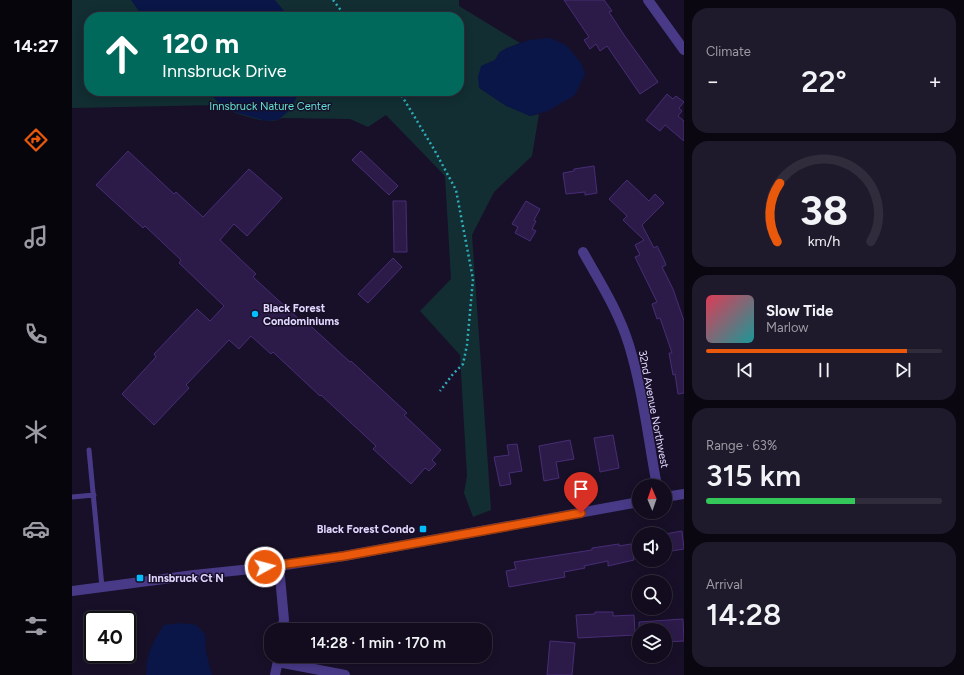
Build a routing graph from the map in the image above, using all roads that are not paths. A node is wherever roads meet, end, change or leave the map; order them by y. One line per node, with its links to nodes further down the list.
1 (648, 0): 2 (street)
2 (684, 50)
3 (583, 252): 5 (street, 32nd Avenue Northwest)
4 (89, 450): 7 (lane)
5 (656, 479)
6 (684, 494): 8 (street)
7 (94, 495): 9 (lane); 12 (lane)
8 (672, 496)
9 (72, 497)
10 (632, 503): 11 (street)
11 (279, 566): 12 (street); 14 (street)
12 (102, 587): 13 (street)
13 (72, 591)
14 (283, 623)
15 (277, 663): 17 (street)
16 (295, 663): 18 (street)
17 (275, 675)
18 (345, 675)

